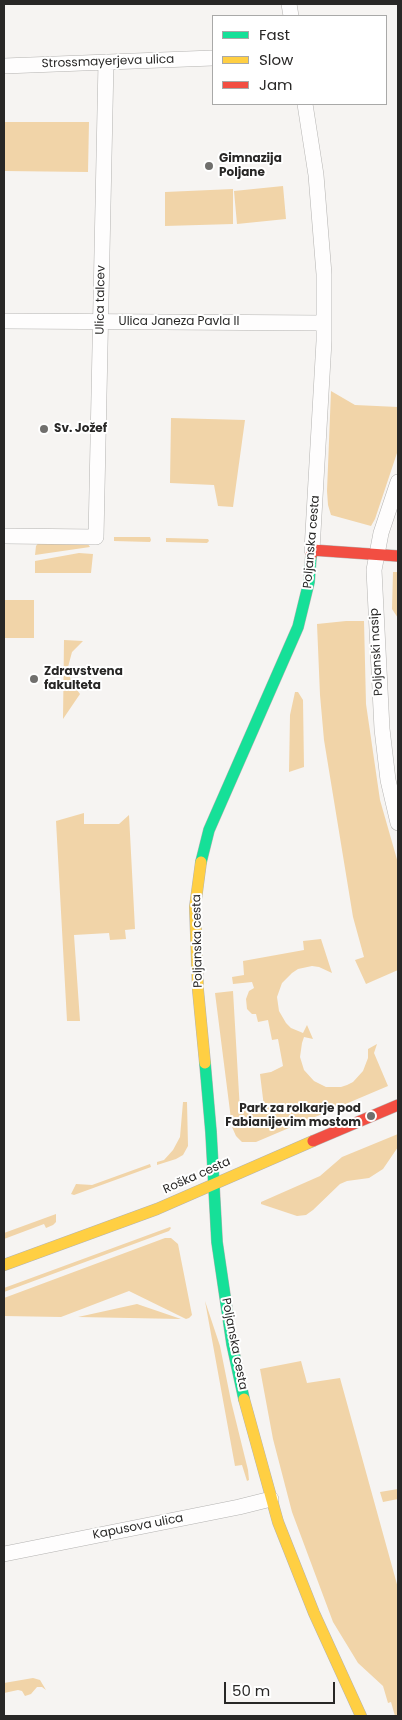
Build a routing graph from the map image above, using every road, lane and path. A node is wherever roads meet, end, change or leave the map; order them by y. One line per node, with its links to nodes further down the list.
1 (212, 58): 2 (street, Strossmayerjeva ulica)
2 (106, 62): 3 (street, Strossmayerjeva ulica); 6 (street, Ulica talcev)
3 (4, 66)
4 (305, 105): 7 (street, Poljanska cesta)
5 (4, 321): 6 (street, Ulica Janeza Pavla II)
6 (100, 322): 7 (street, Ulica Janeza Pavla II); 9 (street, Ulica talcev)
7 (324, 324): 10 (street, Poljanska cesta)
8 (398, 482): 11 (street, Poljanski nasip)
9 (4, 536)
10 (312, 550): 11 (main road); 15 (main road, Poljanska cesta)
11 (376, 554): 12 (main road); 13 (street, Poljanski nasip)
12 (398, 556)
13 (398, 823)
14 (398, 1105): 15 (main road, Roška cesta)
15 (213, 1183): 16 (main road, Roška cesta); 17 (main road, Poljanska cesta)
16 (4, 1265)
17 (271, 1499): 18 (street, Kapusova ulica); 19 (main road, Poljanska cesta)
18 (4, 1554)
19 (361, 1716)

